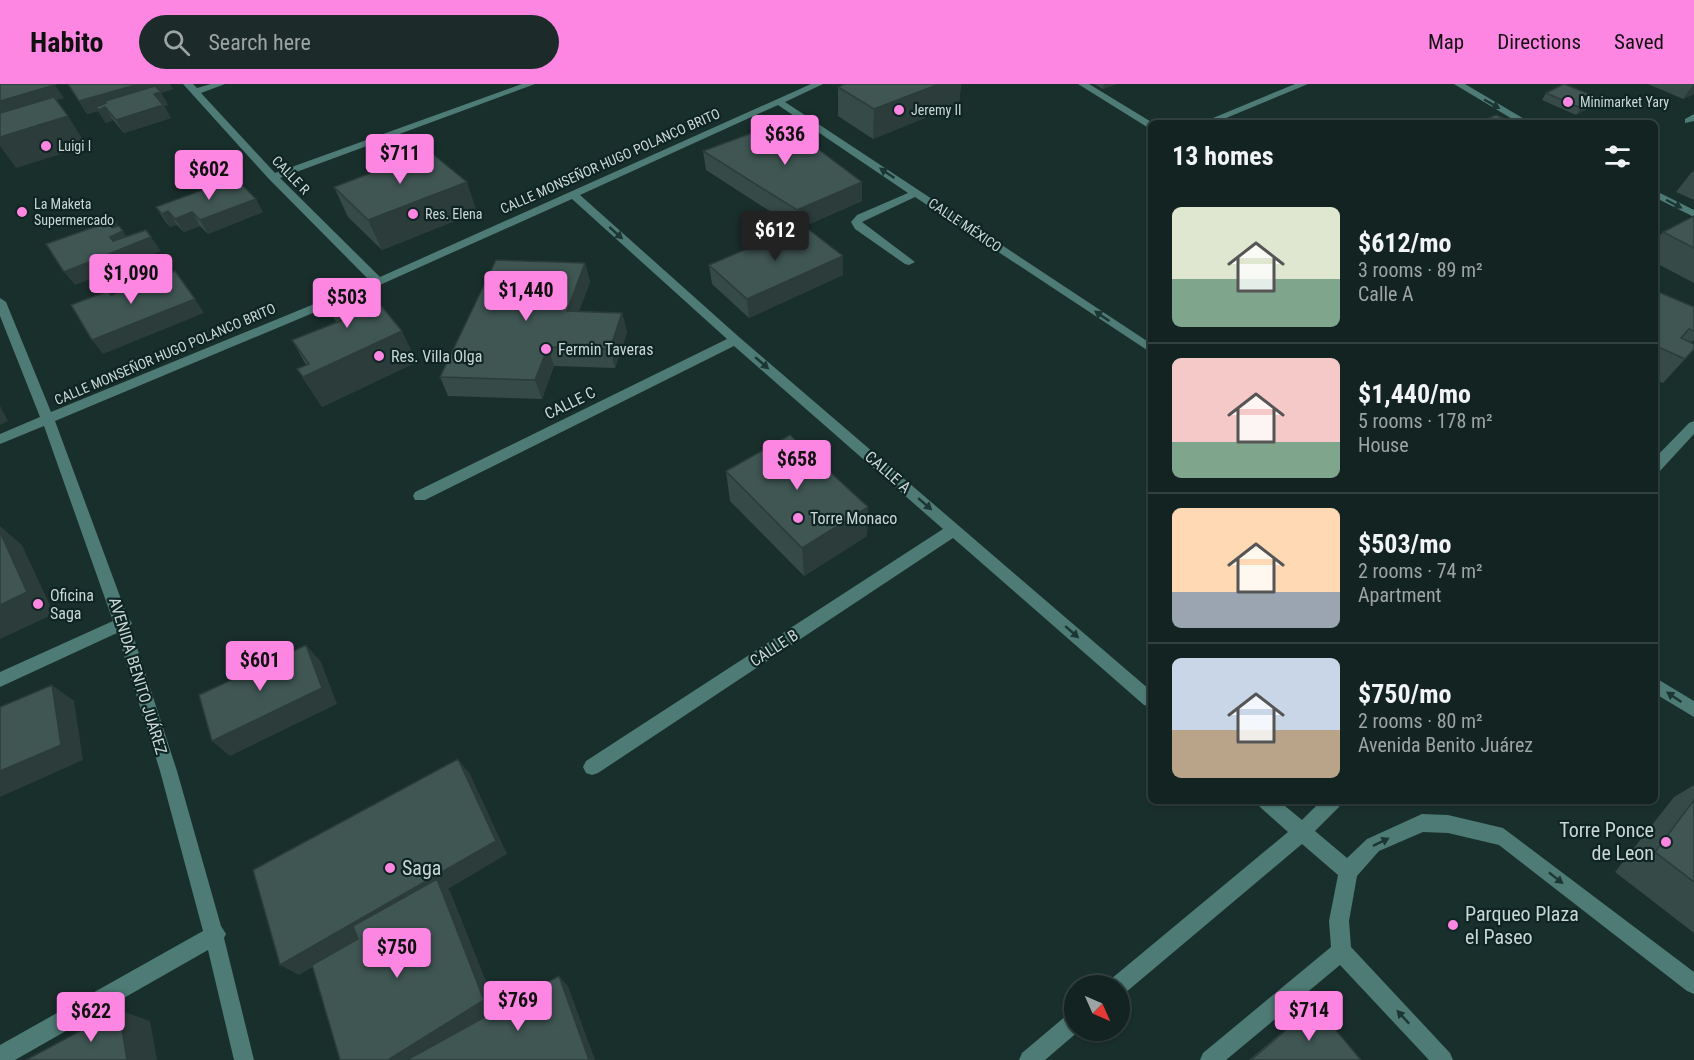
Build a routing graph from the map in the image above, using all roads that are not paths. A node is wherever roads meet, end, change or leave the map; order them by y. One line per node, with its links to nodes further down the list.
1 (220, 84): 7 (street)
2 (530, 84): 12 (street)
3 (818, 84): 8 (street, CALLE MONSEÑOR HUGO POLANCO BRITO)
4 (1083, 84): 11 (street)
5 (1303, 84): 9 (street)
6 (1459, 84): 10 (street, one-way to 10)
7 (191, 88): 12 (street, CALLE R)
8 (779, 102): 13 (street, CALLE MÉXICO, one-way to 8); 14 (street, CALLE MONSEÑOR HUGO POLANCO BRITO)
9 (1213, 120)
10 (1521, 120)
11 (1148, 124)
12 (273, 177): 18 (street, CALLE R)
13 (916, 193): 17 (street); 21 (street, CALLE MÉXICO, one-way to 13)
14 (573, 194): 18 (street, CALLE MONSEÑOR HUGO POLANCO BRITO); 20 (street, CALLE A, one-way to 20)
15 (1658, 196): 16 (street, one-way to 16)
16 (1694, 214)
17 (909, 262)
18 (378, 282): 22 (street, CALLE MONSEÑOR HUGO POLANCO BRITO)
19 (0, 302): 22 (street, AVENIDA BENITO JUÁREZ)
20 (735, 340): 26 (street, CALLE C); 27 (street, CALLE A, one-way to 27)
21 (1148, 347)
22 (49, 418): 24 (street, CALLE MONSEÑOR HUGO POLANCO BRITO); 28 (street, AVENIDA BENITO JUÁREZ)
23 (1694, 426): 25 (street)
24 (0, 439)
25 (1658, 464)
26 (420, 496)
27 (955, 529): 31 (street, CALLE A, one-way to 31); 33 (street, CALLE B)
28 (124, 622): 29 (street); 38 (street, AVENIDA BENITO JUÁREZ)
29 (0, 680)
30 (1658, 687): 32 (street, one-way to 30)
31 (1148, 698)
32 (1694, 710)
33 (592, 767)
34 (1269, 804): 36 (street)
35 (1330, 804): 36 (street)
36 (1302, 832): 37 (street); 40 (street)
37 (1348, 871): 39 (street); 41 (street, one-way to 41)
38 (216, 934): 43 (street); 44 (street, AVENIDA BENITO JUÁREZ)
39 (1341, 951): 46 (street); 47 (street, one-way to 39)
40 (1130, 976)
41 (1694, 984)
42 (1064, 1030): 45 (street)
43 (0, 1057)
44 (244, 1060)
45 (1029, 1060)
46 (1210, 1060)
47 (1443, 1060)

